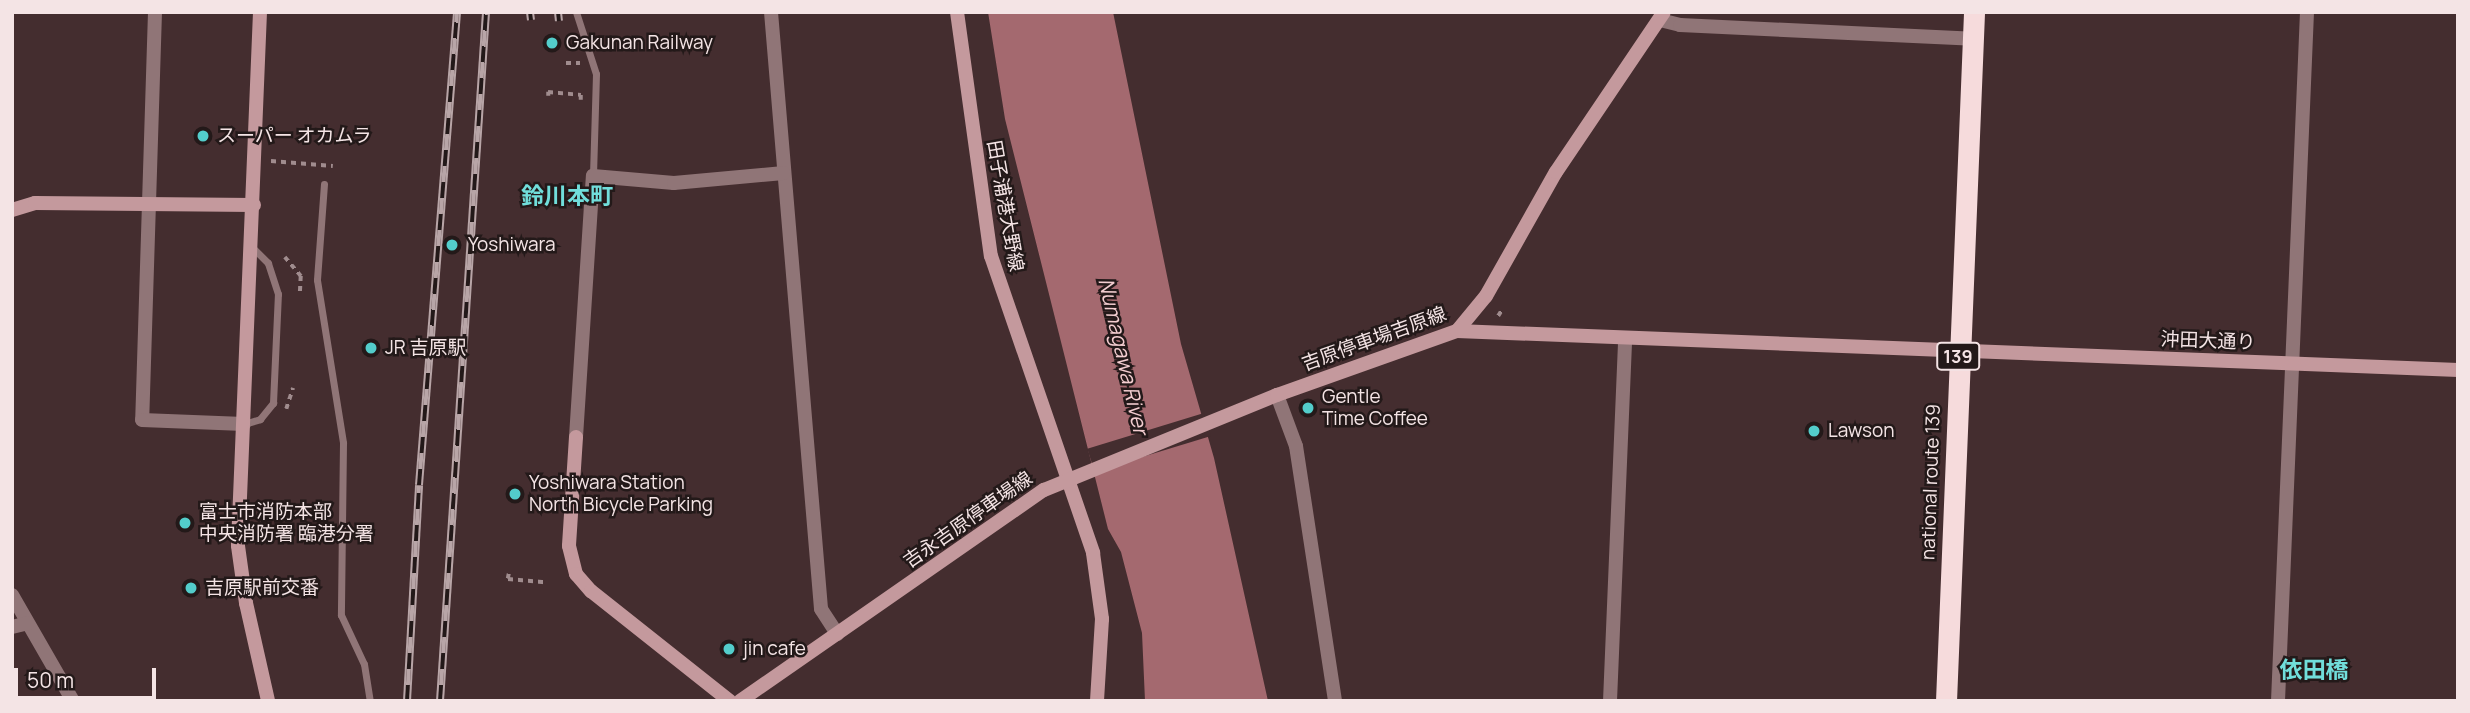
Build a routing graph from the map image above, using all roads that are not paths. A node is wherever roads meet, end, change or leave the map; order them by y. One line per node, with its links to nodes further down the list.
1 (155, 12): 13 (street)
2 (260, 12): 14 (main road)
3 (576, 12): 11 (lane)
4 (771, 12): 10 (street)
5 (957, 12): 25 (main road, 田子浦港大野線)
6 (1974, 12): 9 (highway, national route 139 / 139)
7 (2307, 12): 20 (street)
8 (1662, 16): 9 (street); 17 (main road, 吉原停車場吉原線)
9 (1973, 39): 19 (highway, national route 139 / 139)
10 (784, 173): 11 (street); 29 (street)
11 (593, 176): 24 (street)
12 (324, 184): 32 (lane)
13 (150, 204): 14 (main road); 15 (main road); 23 (street)
14 (254, 205): 16 (main road)
15 (12, 210)
16 (252, 247): 23 (main road); 23 (lane)
17 (1457, 331): 18 (main road, 沖田大通り); 22 (main road, 吉原停車場吉原線)
18 (1625, 339): 19 (main road, 沖田大通り); 37 (street)
19 (1958, 352): 20 (main road, 沖田大通り); 38 (highway, national route 139 / 139)
20 (2292, 363): 21 (main road, 沖田大通り); 39 (street)
21 (2458, 370)
22 (1277, 395): 25 (main road, 吉原停車場吉原線); 36 (street)
23 (244, 424): 31 (main road)
24 (576, 437): 33 (main road)
25 (1068, 479): 29 (main road, 吉永吉原停車場線); 35 (main road)
26 (12, 595): 27 (street)
27 (28, 624): 28 (street); 30 (street)
28 (12, 627)
29 (837, 634): 34 (main road, 吉永吉原停車場線)
30 (73, 701)
31 (268, 701)
32 (370, 701)
33 (730, 701)
34 (740, 701)
35 (1097, 701)
36 (1335, 701)
37 (1610, 701)
38 (1945, 701)
39 (2278, 701)

